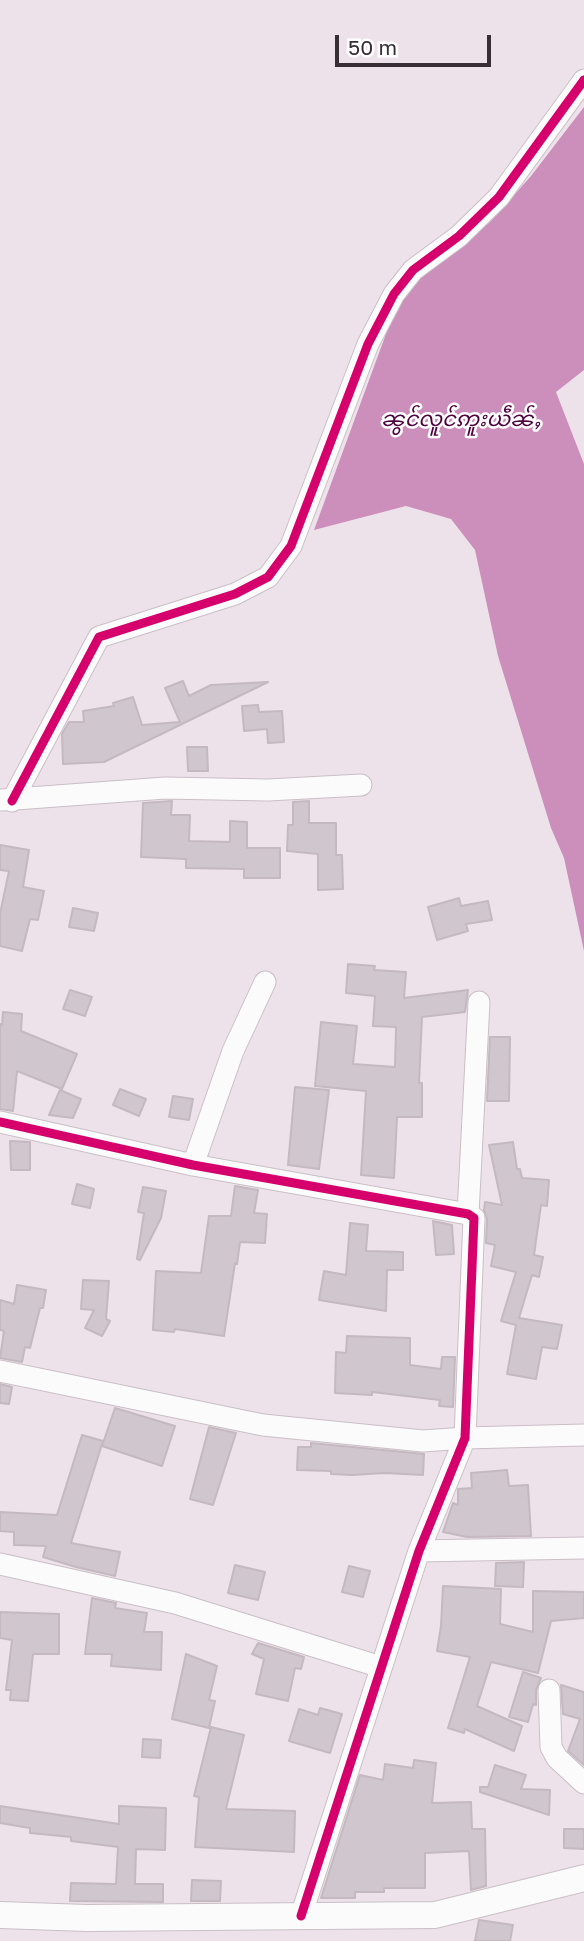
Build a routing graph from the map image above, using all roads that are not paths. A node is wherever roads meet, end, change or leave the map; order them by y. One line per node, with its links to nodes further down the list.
1 (584, 80): 3 (street)
2 (361, 785): 3 (street)
3 (6, 800)
4 (265, 982): 7 (street)
5 (479, 1002): 8 (street)
6 (0, 1122): 7 (street)
7 (193, 1166): 8 (street)
8 (467, 1214): 11 (street)
9 (0, 1371): 11 (street)
10 (584, 1435): 11 (street)
11 (465, 1438): 13 (street)
12 (584, 1548): 13 (street)
13 (419, 1551): 15 (street)
14 (0, 1564): 15 (street)
15 (382, 1667): 20 (street)
16 (549, 1690): 17 (street)
17 (584, 1783)
18 (584, 1878): 20 (street)
19 (0, 1915): 20 (street)
20 (300, 1916)

